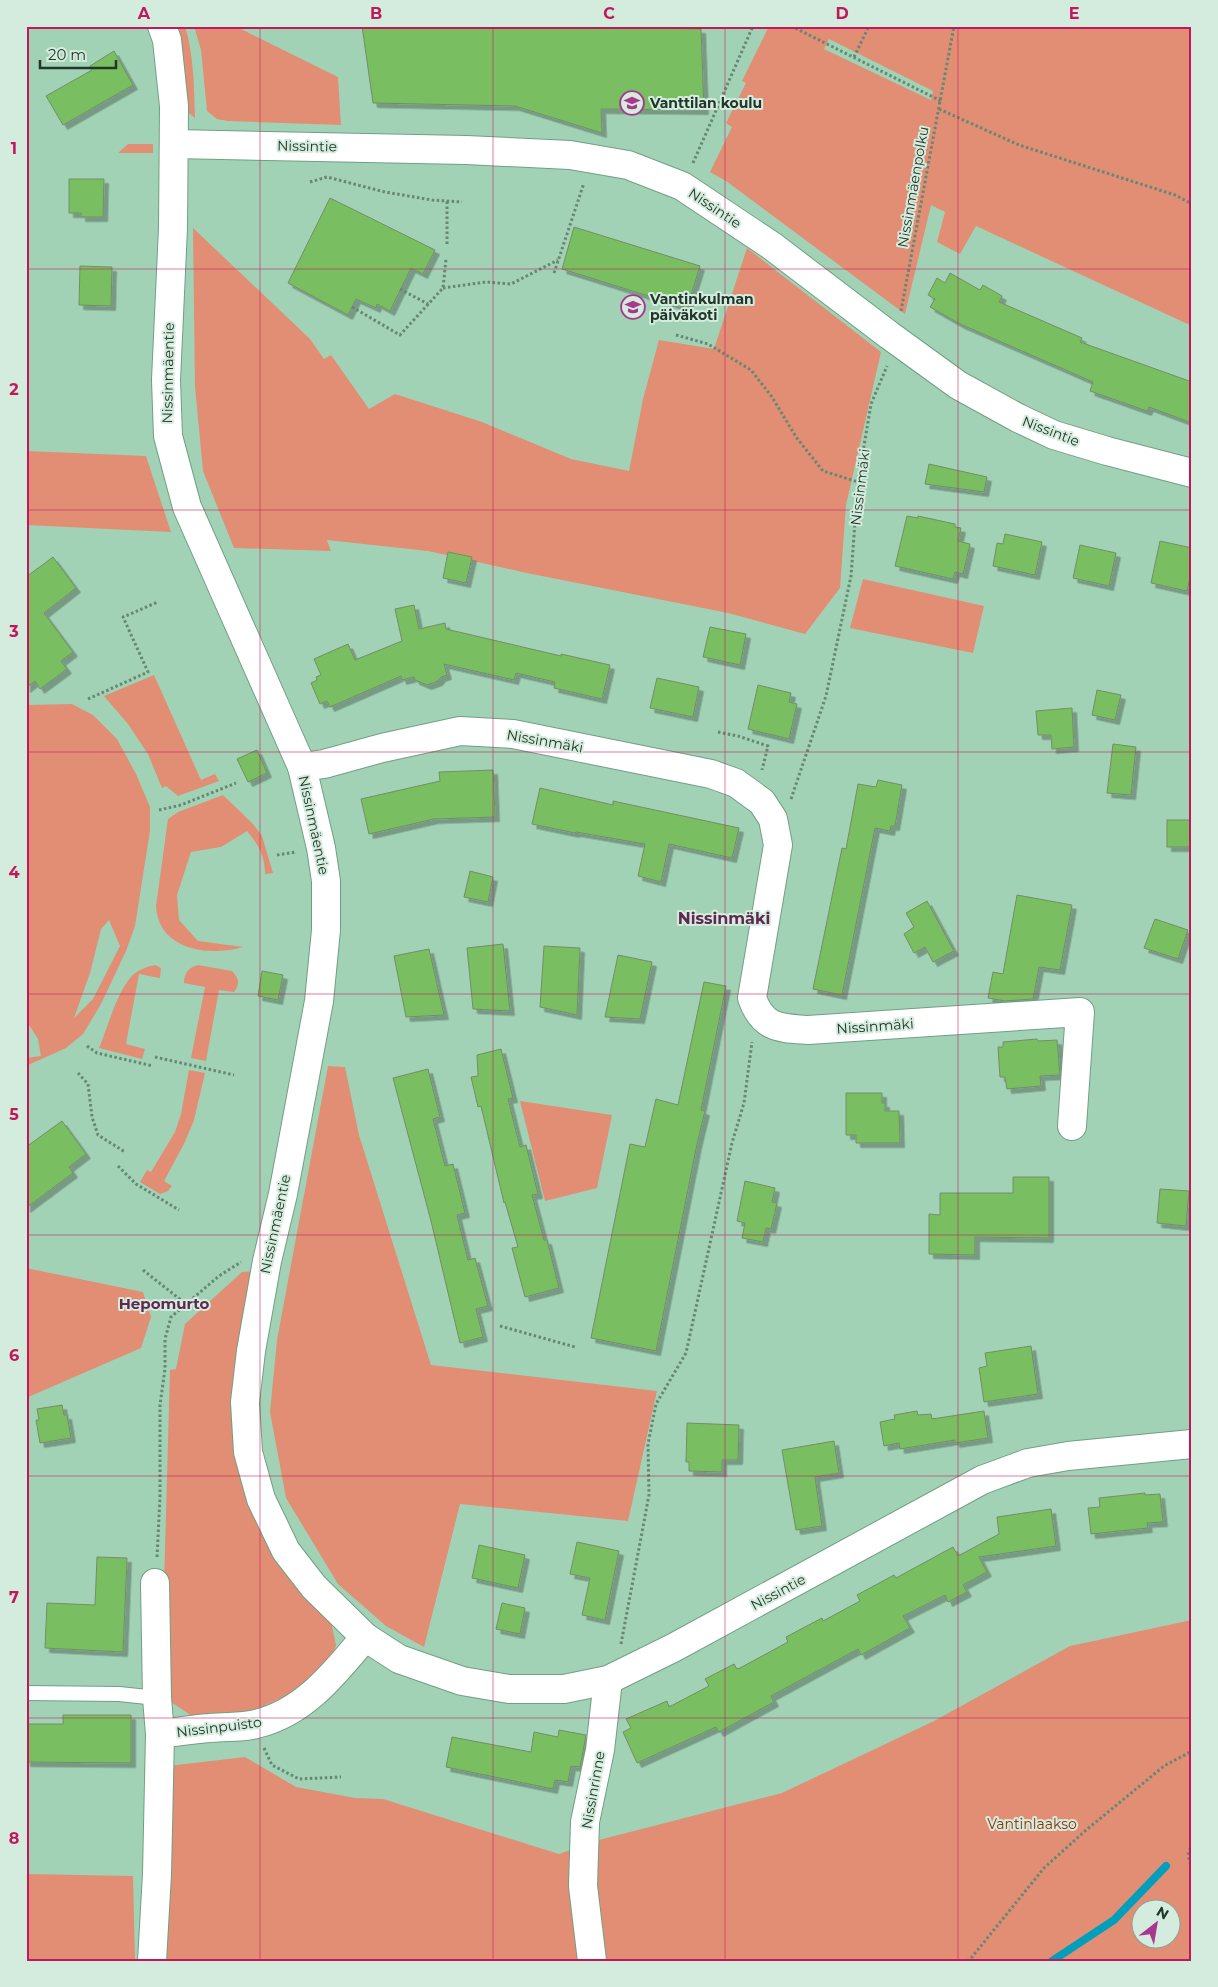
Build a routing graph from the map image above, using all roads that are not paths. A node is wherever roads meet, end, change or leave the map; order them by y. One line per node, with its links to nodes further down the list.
1 (162, 26): 2 (street, Nissinmäentie)
2 (175, 144): 3 (street, Nissintie); 4 (street, Nissinmäentie)
3 (1192, 473)
4 (302, 767): 5 (street, Nissinmäki); 8 (street, Nissinmäentie)
5 (1072, 1126)
6 (1192, 1444): 9 (street, Nissintie)
7 (155, 1583): 11 (street, Nissinpuisto)
8 (365, 1637): 9 (street, Nissintie); 12 (street, Nissinpuisto)
9 (608, 1680): 14 (street, Nissinrinne)
10 (26, 1693): 11 (lane)
11 (157, 1698): 12 (street, Nissinpuisto)
12 (160, 1734): 13 (street, Nissinpuisto)
13 (152, 1961)
14 (592, 1961)

